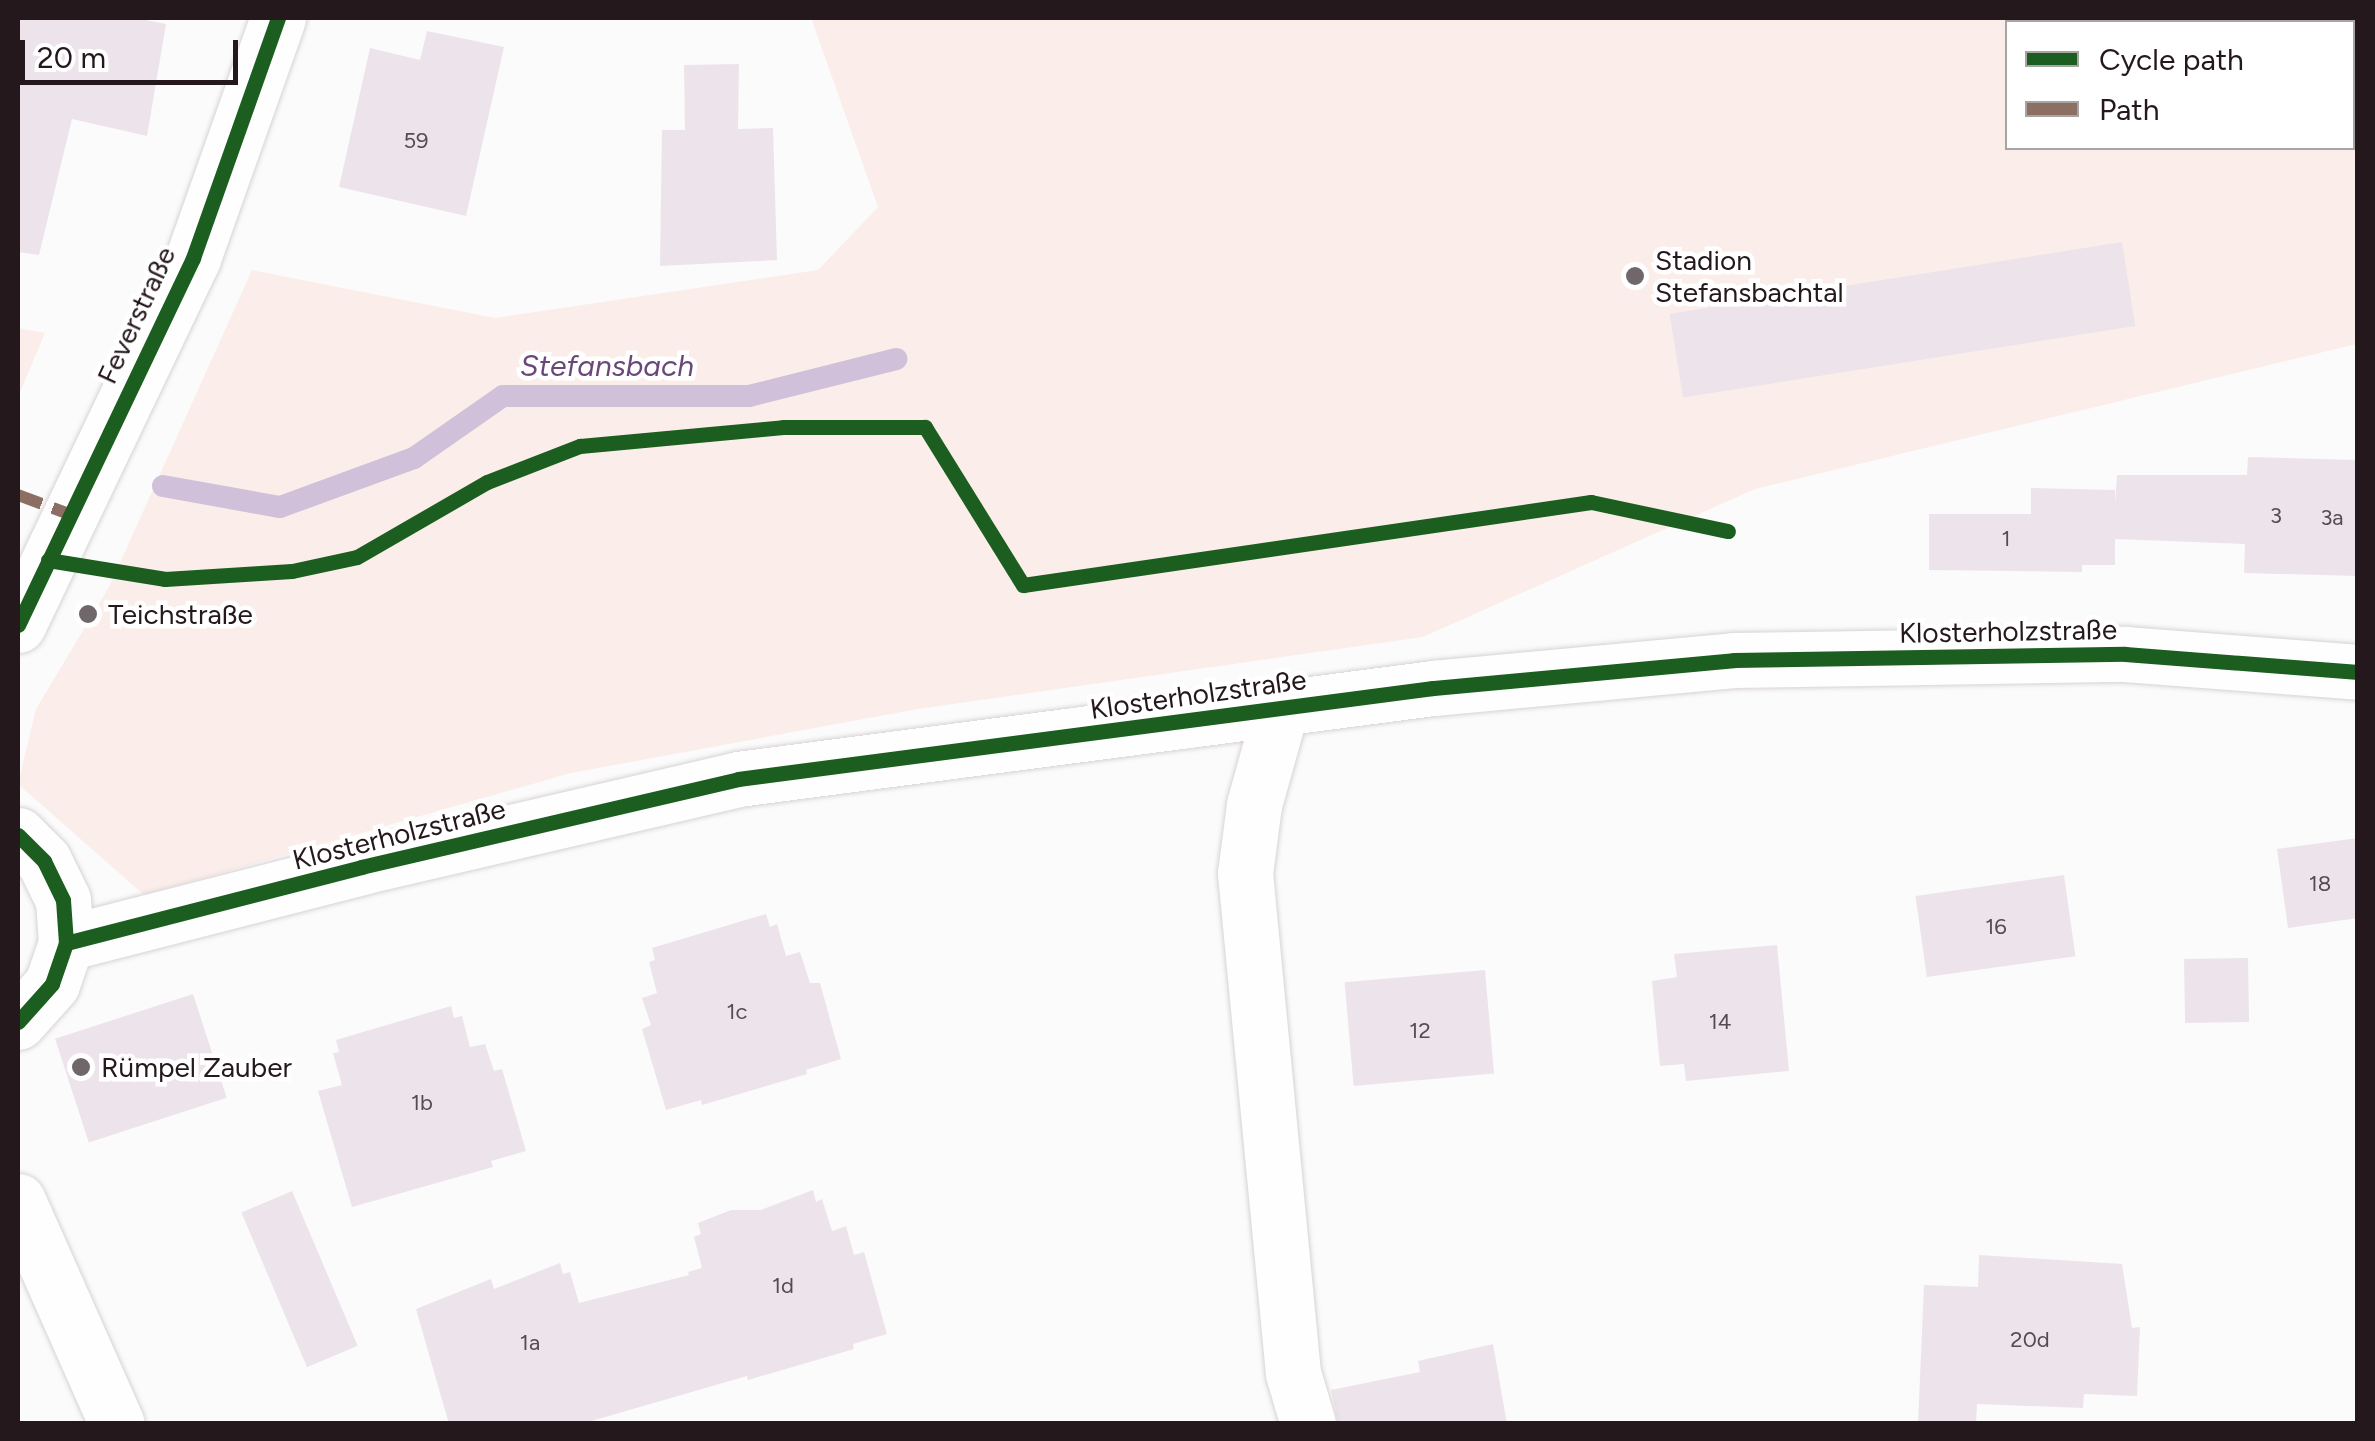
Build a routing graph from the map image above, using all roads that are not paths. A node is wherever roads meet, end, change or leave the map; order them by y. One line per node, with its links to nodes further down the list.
1 (278, 18): 2 (street, Feverstraße)
2 (18, 625)
3 (2358, 672): 4 (street, Klosterholzstraße)
4 (1281, 708): 6 (street, Klosterholzstraße); 10 (street, Klosterholzstraße)
5 (18, 835): 6 (street)
6 (66, 944): 7 (street)
7 (18, 1022)
8 (18, 1202): 9 (street)
9 (117, 1424)
10 (1308, 1424)

